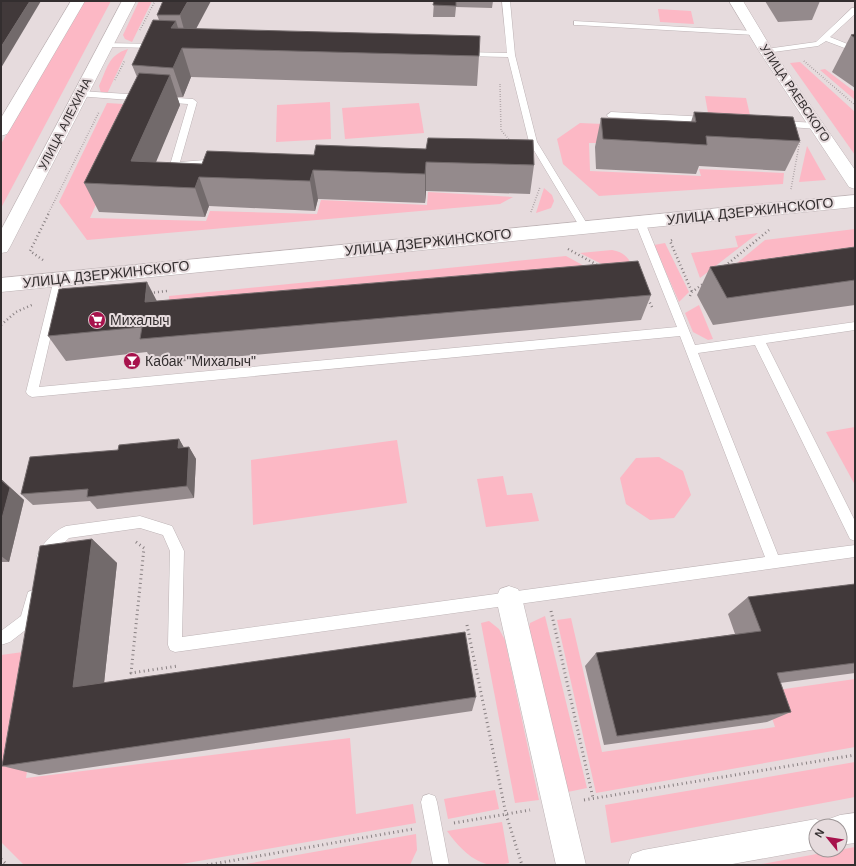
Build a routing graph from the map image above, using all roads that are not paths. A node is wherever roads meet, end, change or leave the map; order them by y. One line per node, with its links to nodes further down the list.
1 (78, 1): 21 (main road)
2 (128, 1): 10 (main road, УЛИЦА АЛЕХИНА)
3 (506, 1): 15 (lane)
4 (736, 1): 8 (main road, УЛИЦА РАЕВСКОГО)
5 (855, 10): 6 (lane)
6 (851, 19): 9 (lane)
7 (577, 23): 8 (lane)
8 (755, 33): 13 (main road, УЛИЦА РАЕВСКОГО)
9 (825, 38): 12 (lane); 13 (lane)
10 (106, 45): 11 (lane); 16 (main road, УЛИЦА АЛЕХИНА)
11 (164, 46)
12 (855, 50)
13 (766, 51): 20 (main road, УЛИЦА РАЕВСКОГО)
14 (456, 54): 15 (lane)
15 (511, 55): 26 (lane)
16 (80, 94): 22 (lane); 27 (main road, УЛИЦА АЛЕХИНА)
17 (611, 115): 18 (lane)
18 (719, 121)
19 (773, 124): 20 (lane)
20 (817, 126): 23 (main road, УЛИЦА РАЕВСКОГО)
21 (1, 131)
22 (230, 162)
23 (855, 183)
24 (855, 201): 25 (main road, УЛИЦА ДЗЕРЖИНСКОГО)
25 (640, 222): 26 (main road, УЛИЦА ДЗЕРЖИНСКОГО); 31 (lane)
26 (584, 227): 28 (main road, УЛИЦА ДЗЕРЖИНСКОГО)
27 (1, 247)
28 (59, 279): 29 (main road, УЛИЦА ДЗЕРЖИНСКОГО); 31 (lane)
29 (1, 285)
30 (855, 326): 32 (lane)
31 (684, 331): 33 (lane)
32 (759, 341): 33 (lane); 34 (lane)
33 (692, 350): 36 (lane)
34 (855, 535)
35 (855, 551): 36 (lane)
36 (774, 562): 39 (lane)
37 (41, 568): 39 (lane)
38 (37, 583): 40 (lane)
39 (509, 598): 44 (main road)
40 (1, 638)
41 (429, 802): 43 (lane)
42 (808, 835): 45 (main road)
43 (441, 865)
44 (571, 865)
45 (643, 865)

